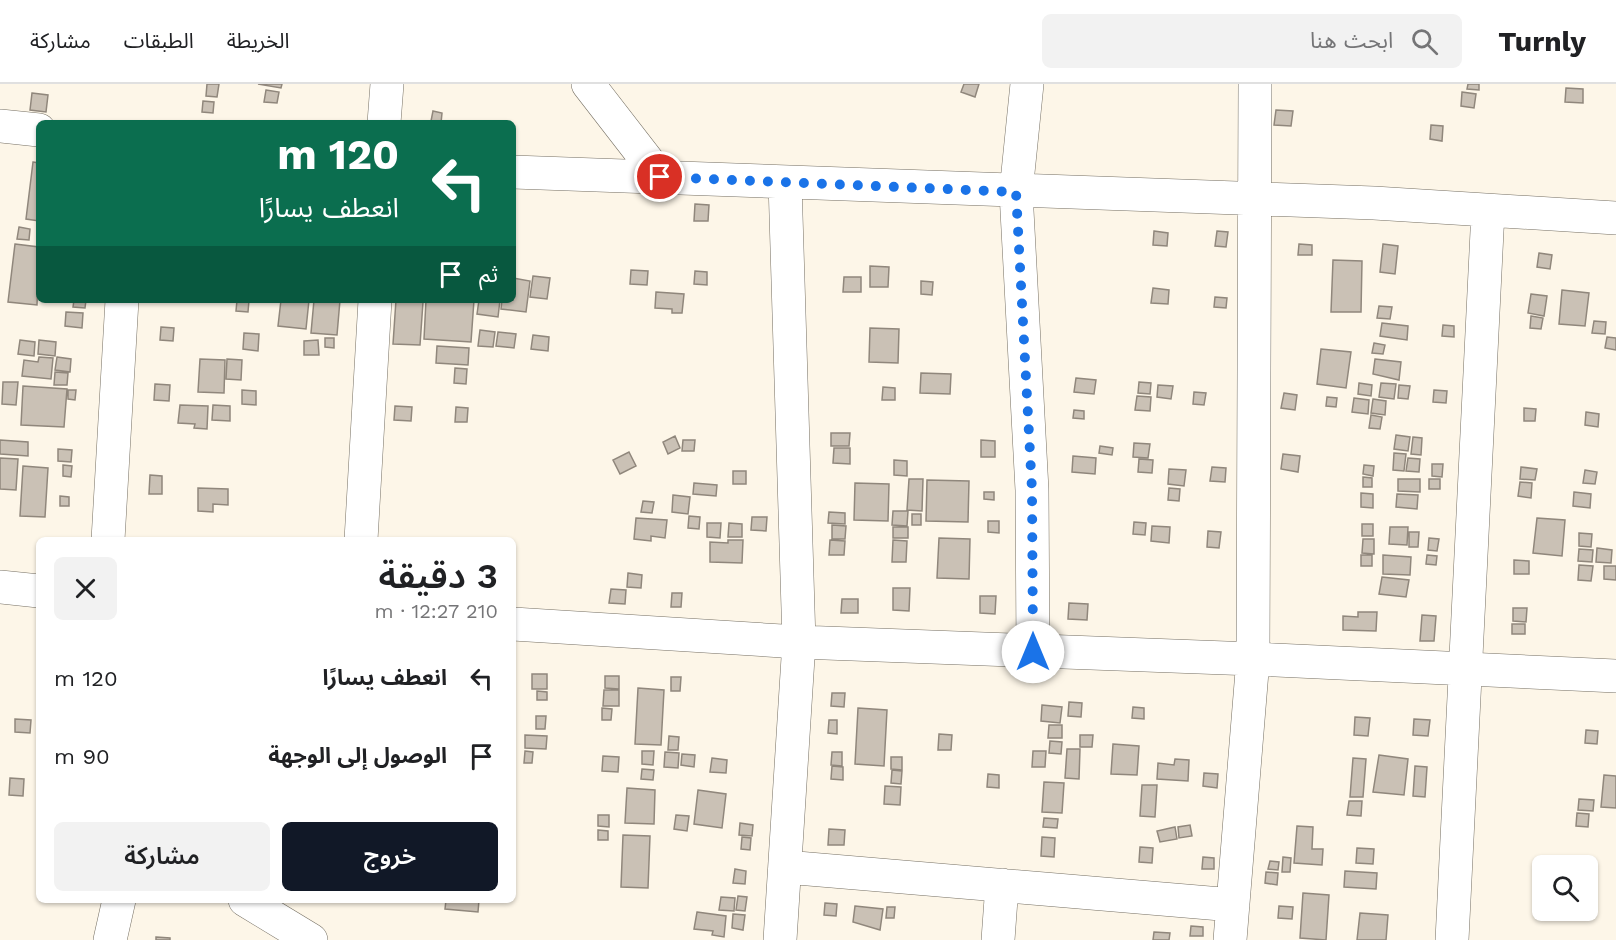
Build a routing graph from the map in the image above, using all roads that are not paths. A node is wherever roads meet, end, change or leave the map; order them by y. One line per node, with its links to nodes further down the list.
1 (387, 84): 5 (street)
2 (588, 84): 9 (street)
3 (1027, 84): 11 (street)
4 (1255, 84): 12 (street)
5 (384, 120)
6 (0, 126): 7 (street)
7 (36, 130)
8 (516, 172): 9 (street)
9 (660, 177): 10 (street)
10 (785, 182): 11 (street); 22 (street)
11 (1016, 192): 12 (street); 23 (street)
12 (1254, 199): 13 (street); 24 (street)
13 (1488, 211): 14 (street); 25 (street)
14 (1616, 218)
15 (122, 303): 17 (street)
16 (375, 303): 18 (street)
17 (108, 537)
18 (361, 537)
19 (0, 587): 20 (street)
20 (36, 591)
21 (516, 624): 22 (street)
22 (799, 642): 23 (street); 27 (street)
23 (1033, 652): 24 (street)
24 (1253, 659): 25 (street); 31 (street)
25 (1465, 668): 26 (street); 37 (street)
26 (1616, 676)
27 (785, 867): 28 (street); 34 (street)
28 (1002, 885): 31 (street); 35 (street)
29 (118, 903): 32 (street)
30 (250, 903): 33 (street)
31 (1233, 905): 36 (street)
32 (110, 940)
33 (312, 940)
34 (780, 940)
35 (998, 940)
36 (1230, 940)
37 (1452, 940)

